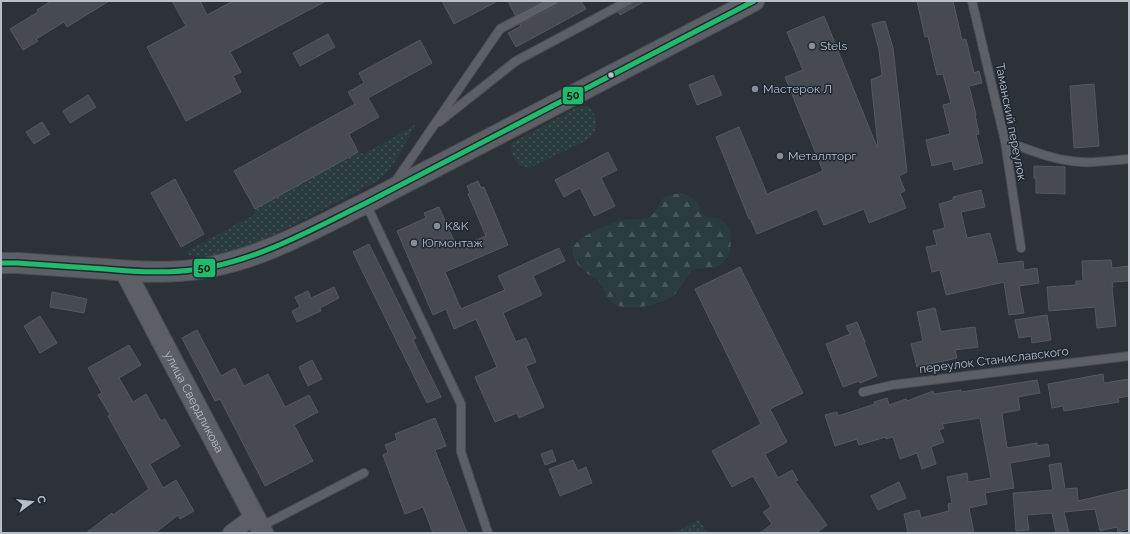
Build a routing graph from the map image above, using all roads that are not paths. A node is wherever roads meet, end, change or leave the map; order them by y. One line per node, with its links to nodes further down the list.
1 (553, 1): 5 (lane)
2 (628, 1): 5 (lane)
3 (754, 1): 8 (street)
4 (972, 1): 6 (lane, Таманский переулок)
5 (432, 127): 8 (lane)
6 (1005, 140): 7 (lane); 10 (lane, Таманский переулок)
7 (1129, 159)
8 (390, 190): 9 (street)
9 (366, 202): 12 (street); 18 (lane)
10 (1021, 248)
11 (1, 263): 12 (street)
12 (125, 271): 16 (street, улица Свердликова)
13 (1129, 356): 14 (lane, переулок Станиславского)
14 (863, 392)
15 (364, 473): 16 (lane)
16 (259, 526): 17 (street)
17 (232, 533)
18 (488, 533)

